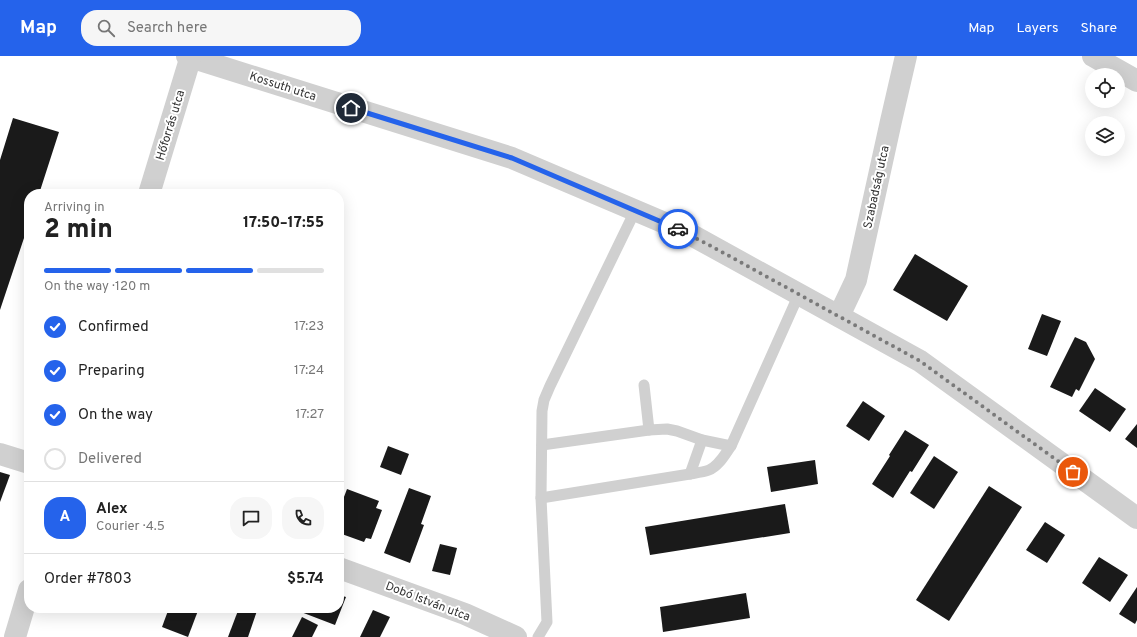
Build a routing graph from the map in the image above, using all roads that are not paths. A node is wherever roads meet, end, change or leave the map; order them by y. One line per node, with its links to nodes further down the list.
1 (190, 56): 5 (street, Hőforrás utca); 6 (street, Kossuth utca)
2 (906, 56): 8 (street, Szabadság utca)
3 (1093, 56): 4 (street)
4 (1137, 81)
5 (150, 189)
6 (635, 211): 7 (street, Kossuth utca); 12 (lane)
7 (799, 294): 8 (street, Kossuth utca); 13 (lane)
8 (839, 316): 18 (street, Kossuth utca)
9 (644, 385): 10 (lane)
10 (649, 430): 11 (lane); 12 (lane)
11 (702, 440): 13 (lane); 16 (lane)
12 (542, 445): 17 (lane)
13 (731, 446): 16 (lane)
14 (0, 454): 15 (street)
15 (24, 461)
16 (690, 474): 17 (lane)
17 (541, 498): 23 (lane)
18 (1137, 518)
19 (344, 570): 22 (street, Dobó István utca)
20 (24, 607): 21 (street)
21 (15, 637)
22 (516, 637)
23 (538, 637)

